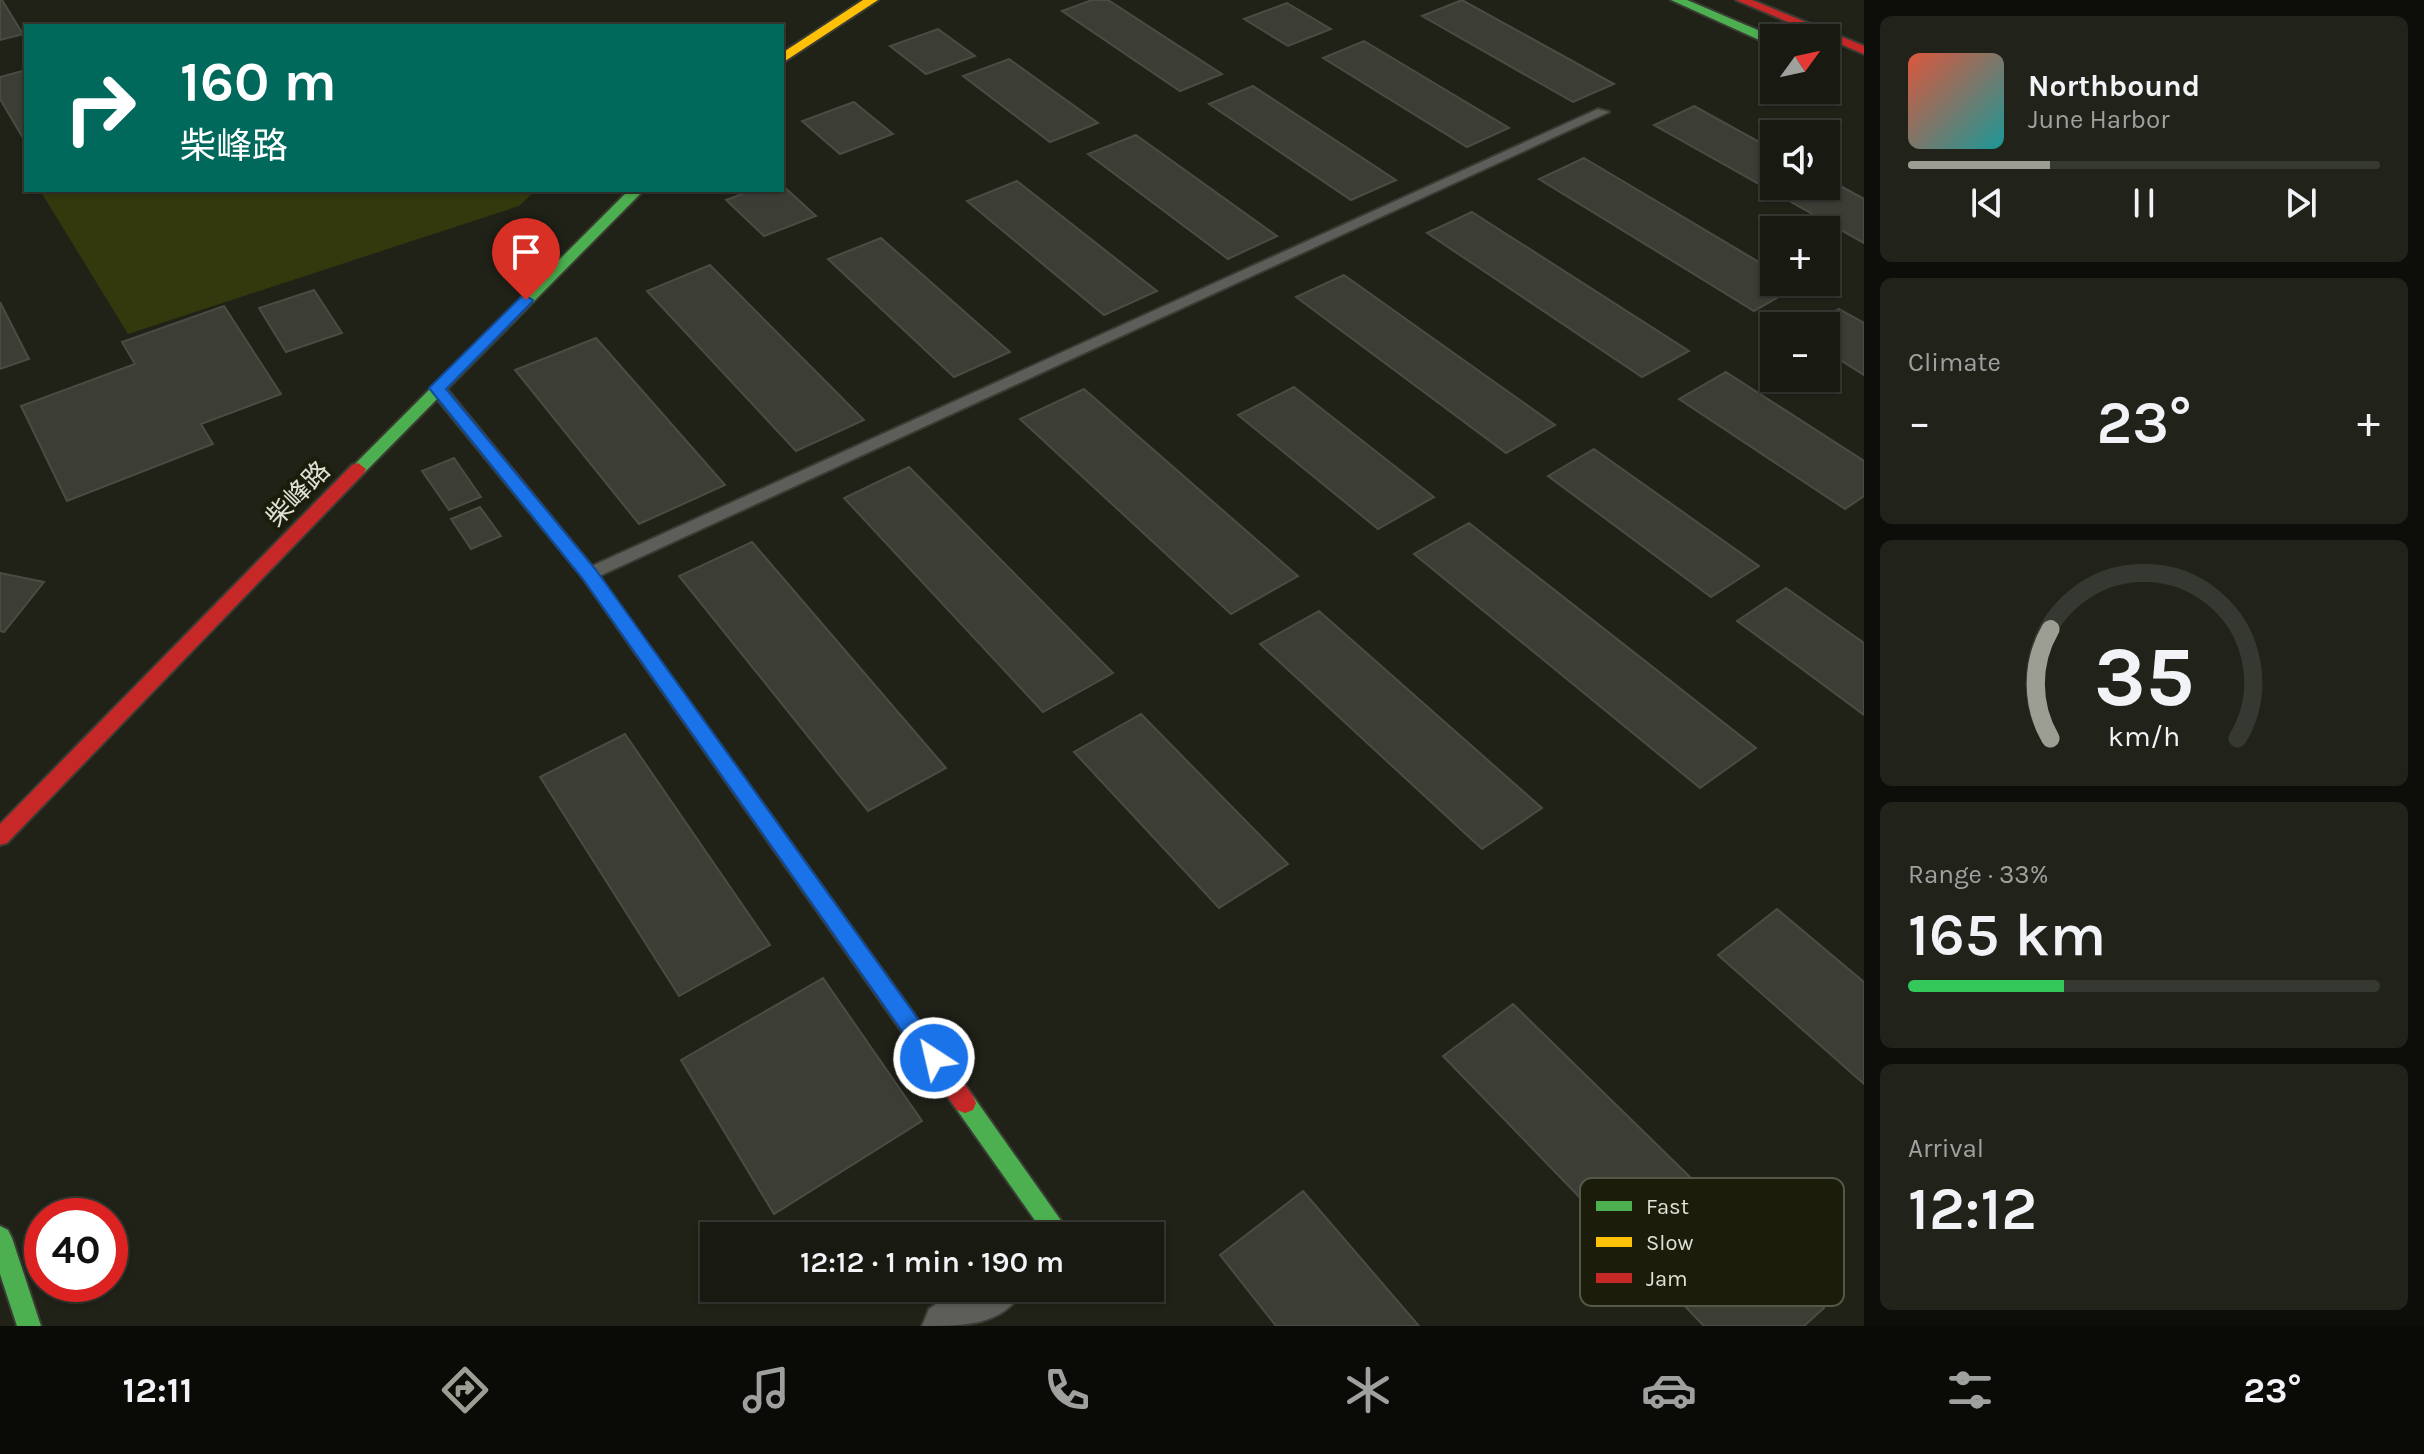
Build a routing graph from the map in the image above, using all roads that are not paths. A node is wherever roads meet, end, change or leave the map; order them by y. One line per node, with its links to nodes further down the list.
1 (872, 0): 6 (street)
2 (1677, 0): 4 (street)
3 (1742, 0): 5 (street)
4 (1760, 35)
5 (1864, 50)
6 (784, 58)
7 (1603, 112): 10 (lane)
8 (635, 192): 9 (street, 柴峰路)
9 (437, 388): 10 (street); 11 (street, 柴峰路)
10 (589, 574): 12 (street)
11 (0, 837)
12 (1050, 1222)
13 (0, 1238): 15 (street)
14 (980, 1302): 16 (street)
15 (29, 1326)
16 (946, 1326)

